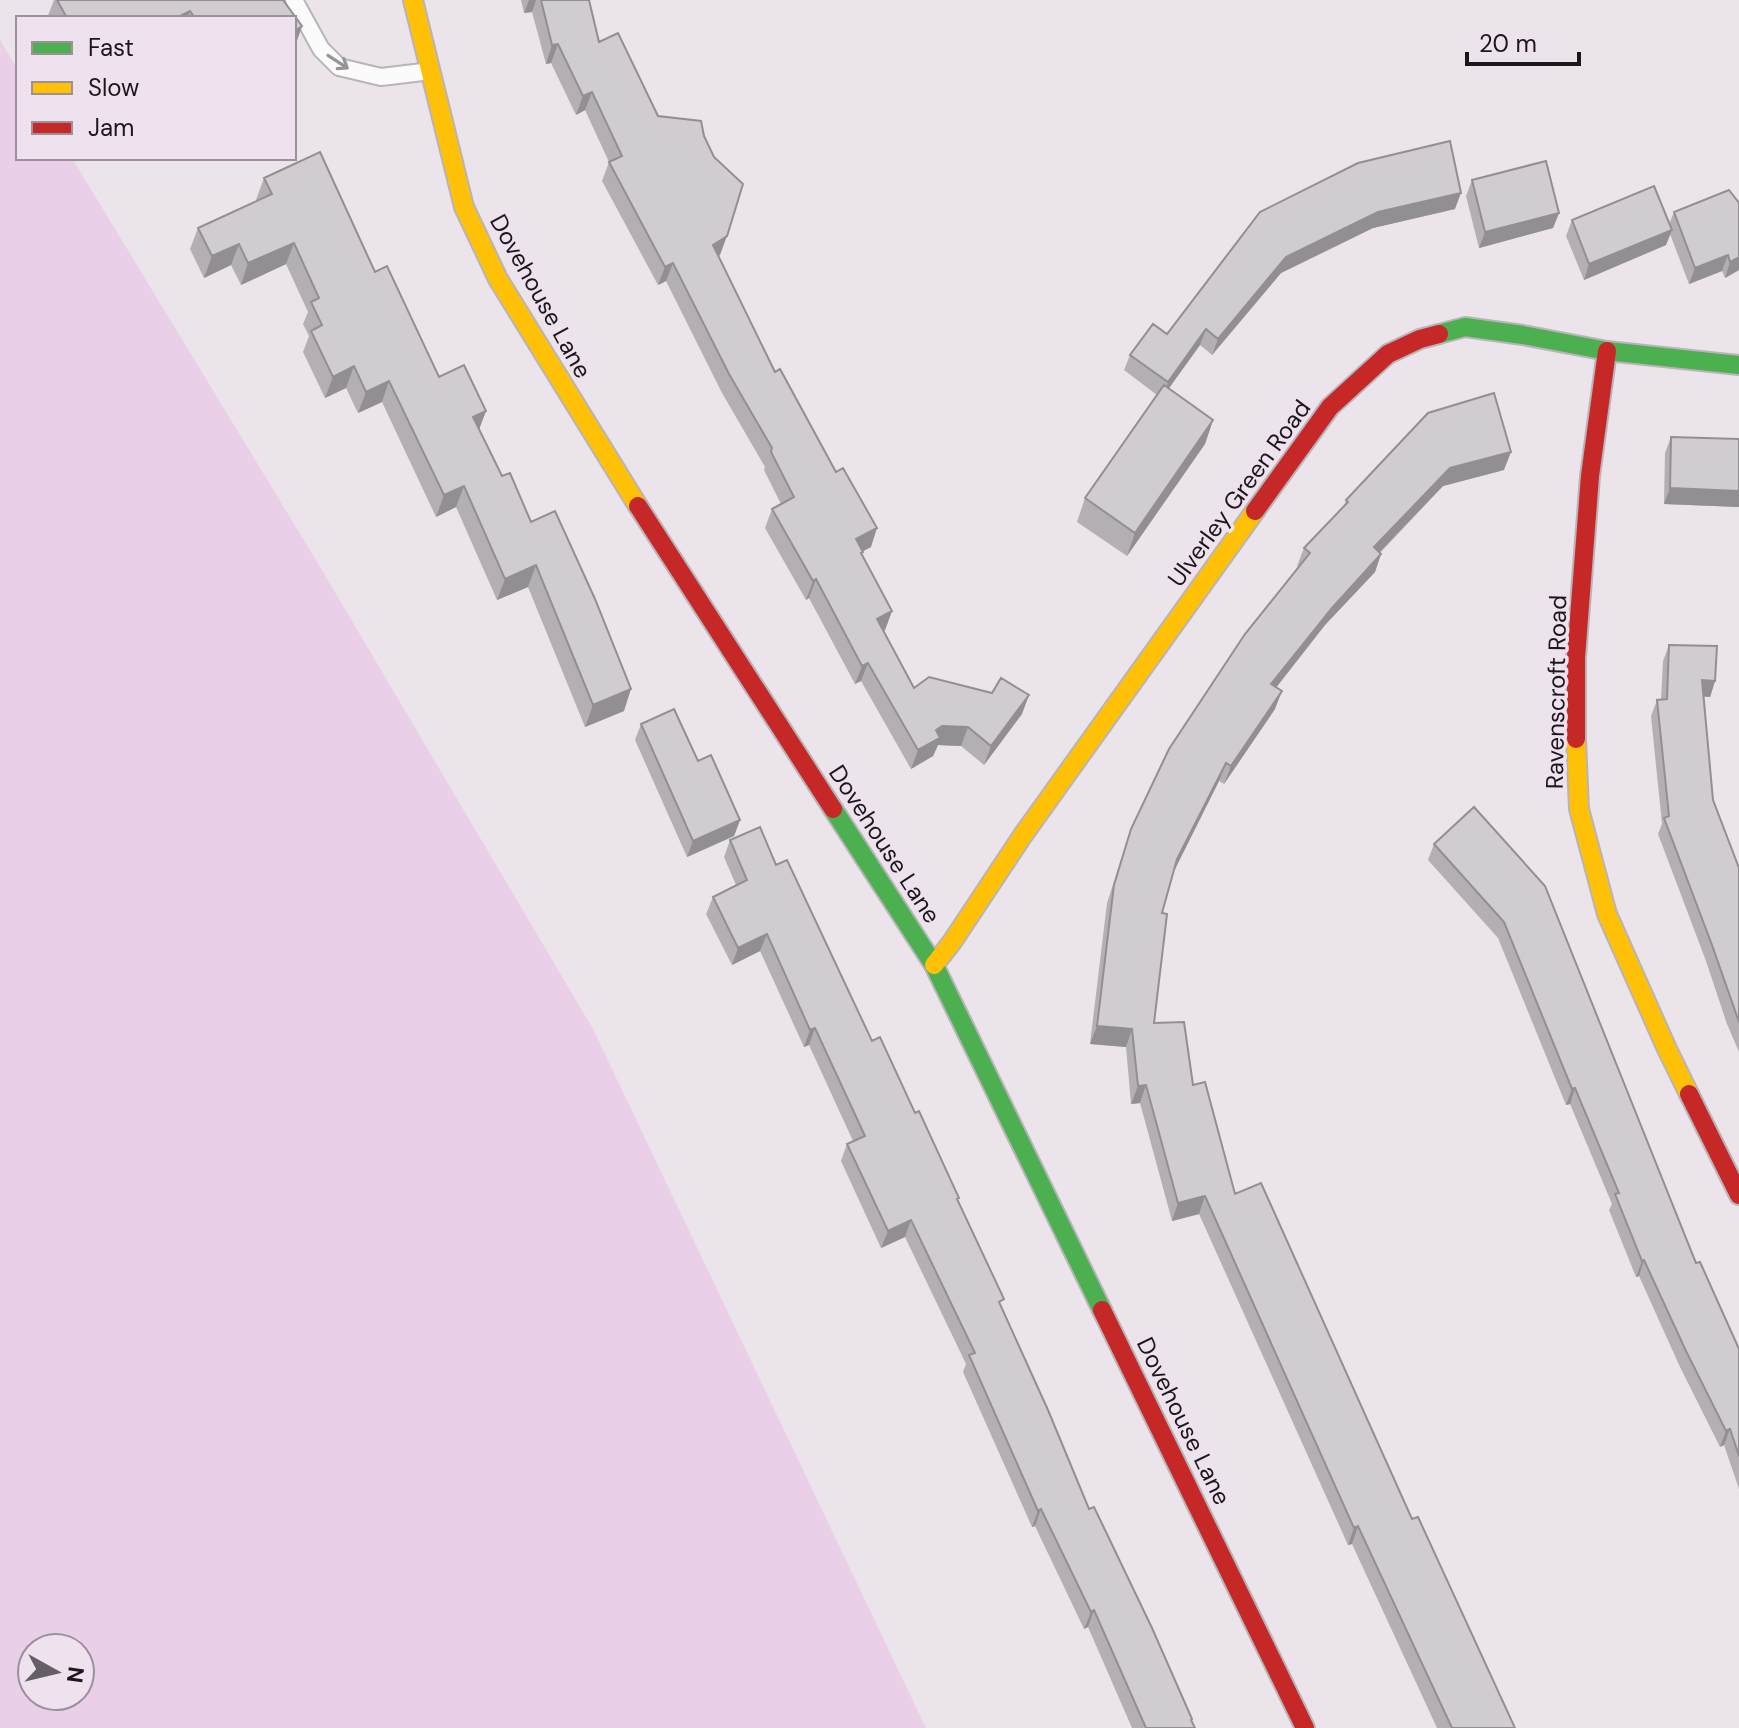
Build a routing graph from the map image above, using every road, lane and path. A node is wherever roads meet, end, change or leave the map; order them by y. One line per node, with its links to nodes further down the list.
1 (294, 0): 3 (lane, one-way to 3)
2 (413, 0): 3 (street, Dovehouse Lane)
3 (431, 71): 6 (street, Dovehouse Lane)
4 (1607, 351): 5 (street, Ulverley Green Road); 6 (street, Ulverley Green Road); 7 (street, Ravenscroft Road)
5 (1739, 365)
6 (934, 965): 8 (street, Dovehouse Lane)
7 (1739, 1195)
8 (1305, 1728)

